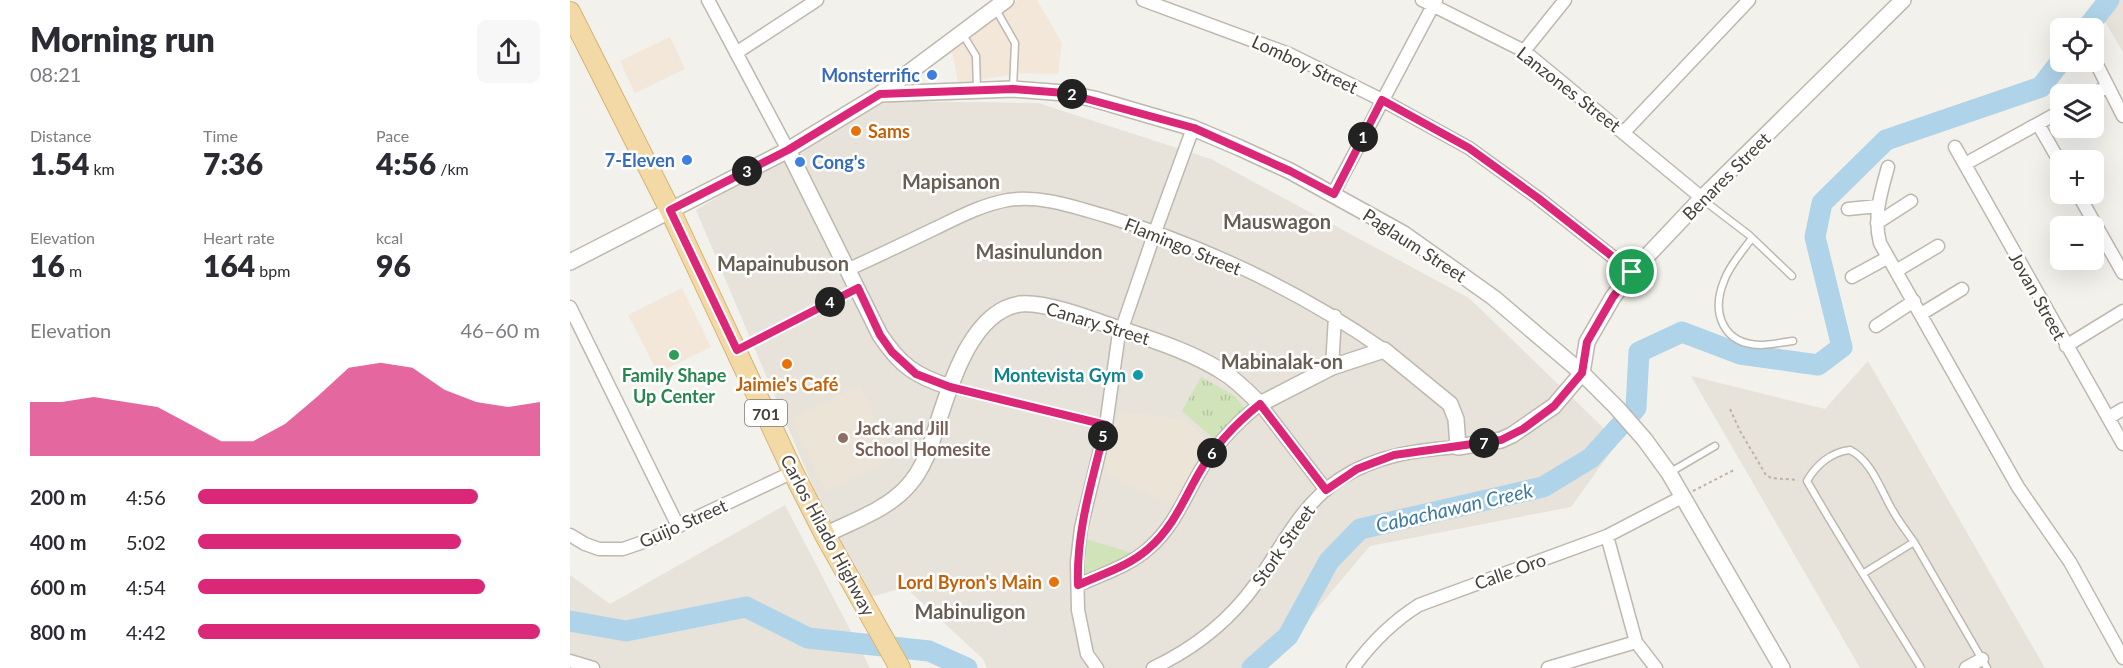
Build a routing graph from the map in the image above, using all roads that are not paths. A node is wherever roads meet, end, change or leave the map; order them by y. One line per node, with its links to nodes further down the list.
1 (708, 0): 12 (street)
2 (817, 0): 12 (street)
3 (1143, 0): 19 (street, Lomboy Street)
4 (1565, 0): 11 (street)
5 (1749, 0): 24 (street)
6 (1903, 0): 31 (street, Benares Street)
7 (1431, 2): 11 (street, Lanzones Street); 19 (street)
8 (1000, 4): 10 (street); 16 (lane)
9 (570, 12): 36 (main road, Carlos Hilado Highway / 701)
10 (962, 33): 17 (lane); 18 (street)
11 (1524, 51): 24 (street, Lanzones Street)
12 (736, 53): 26 (street)
13 (2100, 72): 14 (street)
14 (2107, 87): 15 (street); 20 (street)
15 (2104, 88)
16 (1013, 89): 17 (street, Paglaum Street); 23 (street, Paglaum Street)
17 (977, 90): 18 (street, Paglaum Street)
18 (880, 94): 26 (street)
19 (1382, 100): 30 (street); 45 (street, Lomboy Street)
20 (2123, 116)
21 (2050, 117): 22 (street)
22 (2038, 124): 27 (street); 28 (street)
23 (1194, 128): 30 (street, Paglaum Street); 38 (street)
24 (1624, 132): 31 (street, Lanzones Street)
25 (1955, 147): 28 (street, Jovan Street)
26 (788, 150): 36 (street); 43 (street)
27 (2053, 150)
28 (1965, 164): 58 (street, Jovan Street)
29 (1888, 167): 34 (street)
30 (1334, 194): 61 (street, Paglaum Street)
31 (1702, 198): 39 (lane); 45 (street, Benares Street)
32 (1911, 201): 37 (street)
33 (2084, 204): 46 (street)
34 (1878, 206): 35 (street); 37 (street)
35 (1848, 209)
36 (670, 210): 42 (street); 69 (main road, Carlos Hilado Highway / 701)
37 (1877, 223): 41 (street)
38 (1155, 232): 43 (street, Flamingo Street); 54 (street, Flamingo Street); 56 (street)
39 (1752, 238): 47 (lane); 57 (lane)
40 (1938, 246): 44 (street)
41 (1887, 258): 44 (street); 48 (street)
42 (570, 262)
43 (849, 269): 62 (street)
44 (1896, 271): 50 (street)
45 (1632, 272): 61 (street, Benares Street)
46 (2123, 273)
47 (1792, 276)
48 (1852, 278)
49 (1962, 289): 53 (street)
50 (1914, 301): 53 (street); 55 (street)
51 (2123, 311): 58 (street)
52 (571, 312): 73 (street)
53 (1921, 314): 81 (street)
54 (1335, 316): 59 (street, Flamingo Street); 60 (street)
55 (1876, 326)
56 (1121, 329): 62 (street, Canary Street); 63 (street, Canary Street); 79 (street)
57 (1792, 341)
58 (2066, 346): 65 (street, Jovan Street)
59 (1384, 350): 60 (street); 68 (street, Flamingo Street)
60 (1332, 367): 63 (street)
61 (1582, 373): 68 (street, Stork Street); 70 (street, Paglaum Street)
62 (950, 387): 75 (street, Canary Street)
63 (1260, 404): 71 (street, Canary Street); 79 (street)
64 (2123, 409): 65 (street)
65 (2108, 418): 66 (street, Jovan Street)
66 (2123, 444)
67 (1715, 446): 70 (lane)
68 (1458, 447): 71 (street, Stork Street)
69 (793, 472): 73 (street, Guijo Street); 75 (main road, Carlos Hilado Highway / 701)
70 (1669, 473): 72 (street, Paglaum Street)
71 (1326, 490): 87 (street, Stork Street)
72 (1682, 497): 76 (street, Calle Oro); 91 (street, Paglaum Street)
73 (678, 526): 74 (street, Guijo Street)
74 (570, 535)
75 (825, 535): 84 (main road, Carlos Hilado Highway / 701)
76 (1607, 536): 80 (street); 88 (street, Calle Oro)
77 (1914, 543): 78 (lane); 78 (lane); 83 (lane)
78 (1864, 573): 92 (lane)
79 (1078, 585): 86 (street)
80 (1636, 642): 89 (street); 90 (street)
81 (2123, 658)
82 (570, 661): 85 (street)
83 (1984, 664): 93 (street)
84 (898, 666)
85 (593, 668)
86 (1097, 668)
87 (1153, 668)
88 (1353, 668)
89 (1548, 668)
90 (1656, 668)
91 (1782, 668)
92 (1921, 668)
93 (1966, 668)

